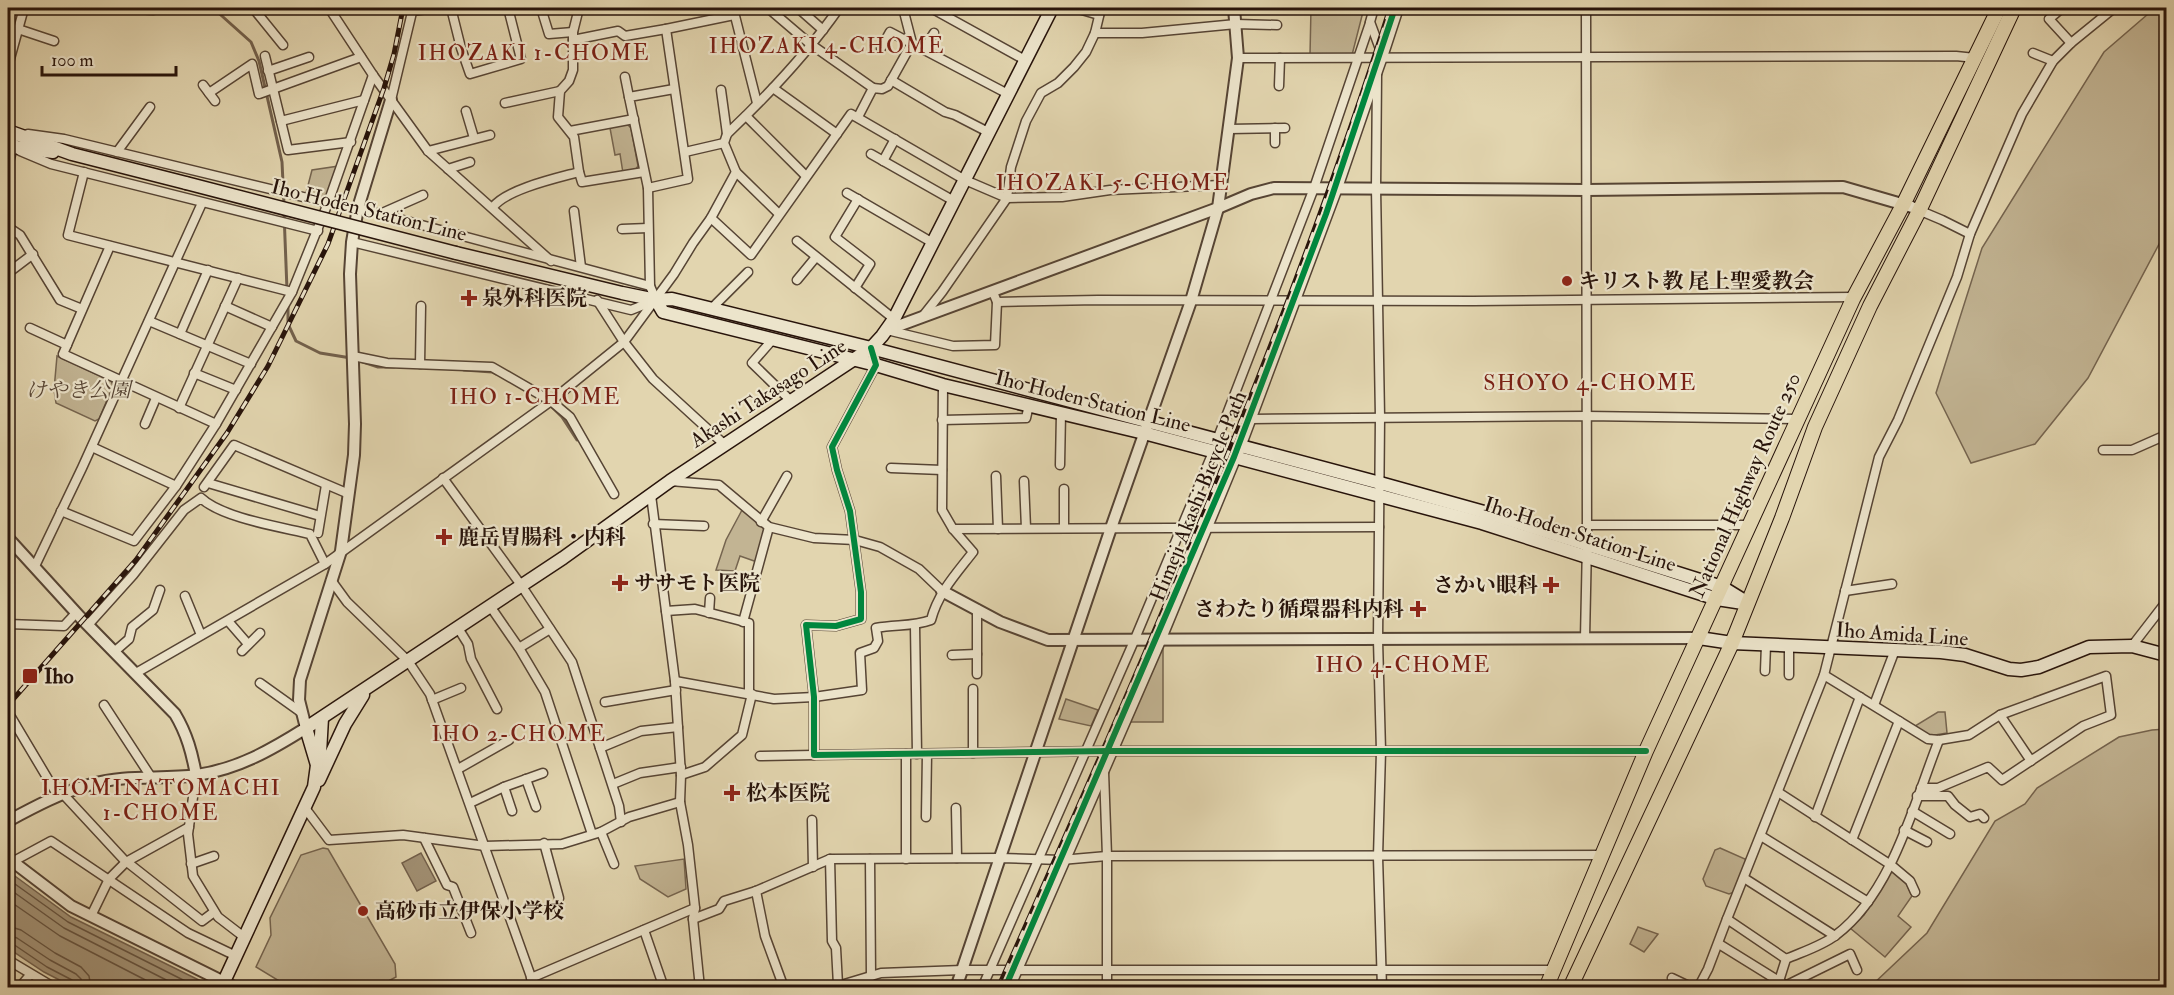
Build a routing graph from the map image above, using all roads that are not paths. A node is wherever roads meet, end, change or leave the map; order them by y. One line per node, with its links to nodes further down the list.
1 (24, 8): 30 (street)
2 (253, 8): 39 (street)
3 (328, 8): 46 (street)
4 (435, 8): 23 (street)
5 (451, 8): 6 (street)
6 (508, 8)
7 (541, 8): 35 (street)
8 (579, 8): 35 (street)
9 (768, 8): 40 (street)
10 (798, 8): 32 (street)
11 (839, 8): 32 (street)
12 (903, 8): 38 (street)
13 (931, 8): 53 (street)
14 (1075, 8): 26 (street)
15 (1234, 8): 28 (street)
16 (1374, 8): 27 (street)
17 (1399, 8): 47 (street)
18 (1586, 8): 48 (street)
19 (1999, 8): 52 (highway, National Highway Route 250)
20 (2014, 8): 125 (highway, National Highway Route 250)
21 (2062, 8): 37 (street)
22 (2114, 8): 37 (street)
23 (413, 9): 71 (street)
24 (1048, 9): 53 (main road, Akashi Takasago Line)
25 (733, 11): 31 (street); 74 (street)
26 (1100, 11): 34 (street)
27 (1370, 22): 47 (street); 51 (street)
28 (1236, 24): 29 (street); 34 (street); 49 (street)
29 (1277, 25)
30 (18, 29): 36 (street); 55 (street)
31 (666, 29): 35 (street); 64 (street)
32 (823, 30): 40 (street)
33 (934, 33): 42 (street)
34 (1095, 33): 119 (street)
35 (573, 36): 67 (street)
36 (54, 41)
37 (2071, 42): 54 (street)
38 (912, 43): 41 (street); 42 (street); 60 (street)
39 (283, 45)
40 (812, 45): 62 (street); 63 (street)
41 (881, 48)
42 (924, 49): 68 (street)
43 (2033, 53): 54 (street)
44 (265, 57): 56 (street)
45 (309, 57): 56 (street)
46 (360, 57): 58 (street); 65 (street)
47 (1383, 57): 48 (street); 51 (street); 57 (street)
48 (1586, 57): 52 (street); 116 (street)
49 (1238, 58): 50 (street); 83 (street)
50 (1280, 58): 51 (street); 61 (street)
51 (1358, 58): 113 (street)
52 (1975, 58): 125 (highway, National Highway Route 250)
53 (1025, 60): 68 (main road, Akashi Takasago Line)
54 (2053, 61): 136 (street)
55 (8, 66)
56 (268, 71): 65 (street)
57 (1377, 74): 114 (street); 115 (street)
58 (373, 75): 70 (street); 71 (street)
59 (625, 77): 69 (street)
60 (891, 80): 63 (street); 86 (street)
61 (1279, 86)
62 (773, 88): 74 (street); 88 (street)
63 (873, 88): 78 (street)
64 (674, 89): 69 (street); 98 (street)
65 (273, 90): 72 (street); 80 (street)
66 (721, 90): 87 (street)
67 (560, 91): 73 (street); 84 (street)
68 (1008, 94): 86 (main road, Akashi Takasago Line)
69 (629, 97): 79 (street)
70 (364, 100): 80 (street); 92 (street)
71 (391, 100): 96 (street); 126 (street)
72 (215, 101)
73 (506, 103)
74 (757, 103): 77 (street)
75 (150, 107): 97 (street)
76 (466, 111): 90 (street)
77 (746, 116): 87 (street); 109 (street)
78 (858, 117): 88 (street); 91 (street)
79 (634, 119): 84 (street); 107 (street)
80 (281, 121): 92 (street)
81 (1275, 128): 82 (street); 83 (street); 94 (street)
82 (1285, 128)
83 (1229, 129): 111 (street)
84 (570, 131): 106 (street)
85 (12, 132): 95 (street); 97 (street); 99 (main road, Iho Hoden Station Line)
86 (988, 132): 110 (main road, Akashi Takasago Line)
87 (727, 134): 93 (street)
88 (837, 134): 109 (street)
89 (490, 135): 90 (street)
90 (474, 138): 96 (street)
91 (895, 139): 101 (street); 110 (street)
92 (351, 142): 123 (street)
93 (724, 143): 98 (street); 108 (street)
94 (1275, 143)
95 (10, 147): 99 (main road, Iho Hoden Station Line); 103 (street); 105 (street)
96 (428, 151): 104 (street)
97 (117, 152): 123 (street)
98 (685, 152): 112 (street)
99 (72, 154): 158 (main road, Iho Hoden Station Line, bridge)
100 (871, 154): 101 (street)
101 (883, 161): 121 (street)
102 (470, 162): 104 (street)
103 (8, 166)
104 (448, 169): 124 (street)
105 (84, 172): 122 (street); 140 (street)
106 (579, 172): 107 (street); 124 (street)
107 (645, 172): 112 (street)
108 (736, 172): 130 (street); 131 (street)
109 (806, 176): 130 (street)
110 (965, 180): 119 (street); 121 (main road, Akashi Takasago Line)
111 (1221, 185): 119 (street); 127 (street)
112 (648, 188): 133 (street)
113 (1314, 188): 114 (street); 127 (street); 161 (street)
114 (1338, 188): 115 (street); 159 (street)
115 (1376, 189): 116 (street); 162 (street)
116 (1586, 190): 125 (street); 156 (street)
117 (847, 193): 120 (street)
118 (423, 195): 129 (street)
119 (1007, 198): 167 (street)
120 (858, 199): 139 (street); 152 (street)
121 (954, 201): 139 (main road, Akashi Takasago Line)
122 (202, 203): 135 (street); 144 (street)
123 (328, 203): 135 (street)
124 (492, 207): 143 (street)
125 (1912, 207): 136 (street); 155 (highway, National Highway Route 250); 256 (highway, National Highway Route 250)
126 (358, 208): 129 (street); 138 (street)
127 (1218, 208): 154 (street); 160 (street)
128 (574, 211): 145 (street)
129 (380, 214): 143 (street)
130 (779, 214): 131 (street)
131 (711, 218): 158 (street)
132 (8, 227): 141 (street)
133 (648, 228): 134 (street); 151 (street)
134 (622, 229)
135 (318, 231): 153 (street)
136 (1970, 234): 251 (street)
137 (797, 241): 142 (street)
138 (352, 242): 157 (street); 178 (street)
139 (933, 243): 169 (main road, Akashi Takasago Line)
140 (110, 246): 144 (street); 166 (street)
141 (33, 254): 148 (street); 166 (street)
142 (816, 257): 150 (street); 152 (street)
143 (551, 261): 145 (street)
144 (176, 263): 146 (street); 168 (street)
145 (581, 267): 151 (street)
146 (208, 270): 149 (street); 172 (street)
147 (748, 272): 165 (street)
148 (8, 273)
149 (238, 278): 153 (street); 163 (street)
150 (797, 280)
151 (650, 286): 158 (street)
152 (855, 288): 169 (street)
153 (292, 292): 170 (street)
154 (995, 297): 160 (street); 167 (street); 169 (street)
155 (1854, 297): 156 (street); 196 (highway, National Highway Route 250)
156 (1586, 298): 162 (street); 193 (street)
157 (597, 300): 158 (street); 174 (street)
158 (656, 300): 165 (main road, Iho Hoden Station Line); 173 (main road, Iho Hoden Station Line); 174 (street)
159 (1296, 300): 161 (street); 162 (street); 195 (street)
160 (1191, 301): 161 (street); 200 (street)
161 (1271, 301): 203 (street)
162 (1378, 301): 194 (street)
163 (225, 306): 170 (street); 176 (street)
164 (421, 306): 181 (street)
165 (712, 308): 177 (main road, Iho Hoden Station Line)
166 (82, 309): 175 (street)
167 (923, 316): 169 (street)
168 (149, 321): 172 (street); 184 (street)
169 (890, 324): 177 (main road, Akashi Takasago Line)
170 (272, 327): 180 (street)
171 (30, 328): 175 (street)
172 (180, 334): 176 (street)
173 (773, 339): 179 (main road, Iho Hoden Station Line); 189 (street)
174 (624, 342): 188 (street); 202 (street)
175 (67, 345): 184 (street)
176 (207, 345): 180 (street); 183 (street)
177 (871, 348): 179 (main road, Akashi Takasago Line); 182 (street); 200 (main road, Iho Hoden Station Line)
178 (353, 356): 181 (street); 219 (street)
179 (854, 360): 182 (main road, Iho Hoden Station Line); 189 (main road, Akashi Takasago Line)
180 (251, 364): 186 (street)
181 (420, 364): 188 (street)
182 (876, 365): 185 (main road, Iho Hoden Station Line); 241 (street)
183 (194, 373): 186 (street); 191 (street)
184 (121, 382): 187 (street); 204 (street)
185 (942, 385): 190 (main road, Iho Hoden Station Line); 197 (street)
186 (236, 390): 199 (street)
187 (156, 398): 191 (street); 198 (street)
188 (551, 401): 211 (street); 220 (street)
189 (791, 401): 202 (main road, Akashi Takasago Line)
190 (1029, 405): 192 (main road, Iho Hoden Station Line); 197 (street)
191 (179, 408): 199 (street)
192 (1061, 413): 200 (main road, Iho Hoden Station Line); 207 (street)
193 (1586, 416): 194 (street); 196 (street); 227 (street)
194 (1380, 417): 195 (street); 214 (street)
195 (1252, 418): 206 (street)
196 (1798, 419): 228 (highway, National Highway Route 250)
197 (942, 420): 209 (street)
198 (145, 424)
199 (216, 424): 217 (street)
200 (1146, 428): 203 (main road, Iho Hoden Station Line); 234 (street)
201 (2166, 435): 205 (street)
202 (725, 445): 213 (main road, Akashi Takasago Line)
203 (1215, 446): 206 (main road, Iho Hoden Station Line); 235 (street)
204 (92, 447): 217 (street); 223 (street)
205 (2103, 450)
206 (1239, 453): 214 (main road, Iho Hoden Station Line); 222 (main road, Iho Hoden Station Line); 236 (street)
207 (1060, 465)
208 (891, 468): 209 (street)
209 (942, 470): 237 (street)
210 (787, 476): 225 (street)
211 (443, 478): 242 (street); 248 (street)
212 (1024, 481): 232 (street)
213 (670, 482): 221 (main road, Akashi Takasago Line); 225 (street)
214 (1380, 483): 222 (street); 243 (main road, Iho Hoden Station Line)
215 (326, 484): 219 (street); 224 (street); 224 (street)
216 (1007, 485): 238 (street)
217 (176, 486): 223 (street)
218 (1065, 489): 233 (street)
219 (349, 494): 242 (street)
220 (614, 494)
221 (651, 495): 226 (street); 248 (main road, Akashi Takasago Line)
222 (1379, 496): 231 (street); 243 (main road, Iho Hoden Station Line)
223 (62, 512): 245 (street)
224 (320, 516): 239 (street)
225 (761, 522): 230 (street)
226 (653, 524): 229 (street); 259 (street)
227 (1587, 525): 228 (street); 243 (street)
228 (1751, 525): 252 (highway, National Highway Route 250)
229 (704, 526)
230 (770, 527): 241 (street); 263 (street)
231 (1379, 527): 236 (street); 273 (street)
232 (1026, 528): 233 (street); 238 (street)
233 (1064, 528): 234 (street)
234 (1111, 528): 235 (street); 274 (street)
235 (1181, 528): 236 (street); 275 (street)
236 (1208, 528): 276 (street)
237 (953, 529): 238 (street); 250 (street)
238 (998, 529)
239 (318, 533)
240 (8, 538): 245 (street)
241 (855, 540): 250 (street); 300 (street)
242 (341, 550): 244 (street); 246 (street)
243 (1587, 550): 252 (main road, Iho Hoden Station Line); 271 (street)
244 (325, 564): 262 (street); 265 (street)
245 (35, 567): 260 (street)
246 (332, 580): 288 (street); 307 (street)
247 (1892, 584): 251 (street)
248 (521, 585): 257 (main road, Akashi Takasago Line); 268 (street)
249 (160, 590): 284 (street)
250 (942, 591): 258 (street); 266 (street)
251 (1845, 591): 282 (street)
252 (1720, 593): 256 (main road, Iho Hoden Station Line); 272 (highway, National Highway Route 250)
253 (185, 596): 270 (street)
254 (710, 598): 261 (street)
255 (2166, 602): 280 (street)
256 (1748, 603): 277 (highway, National Highway Route 250)
257 (490, 606): 267 (main road, Akashi Takasago Line); 281 (street)
258 (977, 609): 274 (street); 285 (street)
259 (666, 611): 261 (street); 295 (street)
260 (76, 613): 264 (street); 265 (street)
261 (709, 613): 263 (street)
262 (228, 621): 269 (street); 270 (street)
263 (743, 622): 299 (street)
264 (8, 624)
265 (88, 625): 284 (street)
266 (915, 626): 300 (street); 324 (street)
267 (458, 628): 288 (main road, Akashi Takasago Line); 306 (street)
268 (550, 629): 281 (street); 316 (street)
269 (260, 633)
270 (201, 636): 290 (street)
271 (1585, 638): 272 (street); 273 (street)
272 (1699, 638): 277 (main road, Iho Amida Line); 320 (highway, National Highway Route 250)
273 (1378, 640): 276 (street); 319 (street)
274 (1074, 641): 275 (street); 321 (street)
275 (1134, 641): 276 (street); 317 (street)
276 (1161, 641): 318 (street)
277 (1732, 643): 278 (main road, Iho Amida Line); 430 (highway, National Highway Route 250)
278 (1766, 645): 279 (main road, Iho Amida Line); 289 (street)
279 (1789, 646): 282 (main road, Iho Amida Line); 292 (street)
280 (2132, 646): 283 (main road, Iho Amida Line); 287 (main road, Iho Amida Line)
281 (519, 648): 359 (street)
282 (1830, 649): 283 (main road, Iho Amida Line); 293 (street)
283 (1895, 650): 305 (street)
284 (114, 652): 290 (street)
285 (977, 654): 286 (street); 291 (street)
286 (952, 655)
287 (2166, 655)
288 (408, 661): 297 (main road, Akashi Takasago Line); 302 (street)
289 (1765, 671)
290 (136, 673): 334 (street)
291 (977, 674)
292 (1789, 675)
293 (1824, 675): 301 (street); 340 (street)
294 (260, 683): 307 (street)
295 (675, 685): 299 (street); 303 (street); 312 (street)
296 (461, 688): 302 (street)
297 (367, 689): 310 (main road, Akashi Takasago Line); 338 (main road, Akashi Takasago Line)
298 (973, 689): 322 (street)
299 (750, 694): 300 (street); 332 (street)
300 (814, 697): 326 (street)
301 (1860, 697): 305 (street); 351 (street)
302 (432, 700): 331 (street)
303 (605, 702)
304 (104, 705): 335 (street)
305 (1874, 705): 311 (street)
306 (497, 708)
307 (302, 713): 313 (street)
308 (2000, 715): 315 (street); 328 (street); 328 (street)
309 (9, 716): 342 (street)
310 (322, 718): 313 (main road, Akashi Takasago Line); 329 (main road, Akashi Takasago Line)
311 (1899, 721): 315 (street); 363 (street)
312 (678, 727): 316 (street); 332 (street)
313 (306, 728): 329 (main road, Akashi Takasago Line); 334 (street)
314 (509, 740): 331 (street)
315 (1939, 740): 341 (street)
316 (600, 748): 337 (street)
317 (1086, 751): 318 (street); 321 (street); 377 (street)
318 (1112, 751): 319 (street); 330 (street)
319 (1381, 751): 320 (street); 370 (street)
320 (1647, 751): 367 (highway, National Highway Route 250)
321 (1036, 752): 322 (street); 372 (street)
322 (973, 753): 325 (street)
323 (906, 754): 324 (street); 326 (street); 374 (street)
324 (917, 754): 325 (street)
325 (927, 754): 352 (street)
326 (814, 755): 327 (street)
327 (760, 756)
328 (2031, 761): 341 (street)
329 (317, 765): 338 (main road, Akashi Takasago Line)
330 (1104, 768): 369 (street); 378 (street)
331 (458, 769): 344 (street)
332 (681, 771): 337 (street); 343 (street)
333 (543, 773): 336 (street)
334 (196, 775): 335 (street); 356 (street)
335 (151, 777): 342 (street)
336 (526, 779): 339 (street); 345 (street)
337 (613, 784): 355 (street)
338 (314, 787): 346 (main road, Akashi Takasago Line)
339 (504, 787): 344 (street); 348 (street)
340 (1778, 792): 351 (street); 361 (street)
341 (1919, 792): 349 (street); 353 (street)
342 (61, 795): 350 (street); 379 (street)
343 (680, 802): 355 (street); 390 (street)
344 (470, 803): 366 (street)
345 (536, 807)
346 (305, 808): 362 (street); 398 (main road, Akashi Takasago Line)
347 (956, 808): 371 (street)
348 (512, 811)
349 (1912, 811): 357 (street); 360 (street)
350 (9, 816)
351 (1815, 816): 363 (street)
352 (926, 817)
353 (1984, 818)
354 (812, 820): 383 (street)
355 (621, 822): 358 (street)
356 (189, 827): 379 (street); 380 (street)
357 (1904, 830): 364 (street); 382 (street)
358 (601, 832): 359 (street); 381 (street)
359 (592, 834): 365 (street)
360 (1950, 834)
361 (1761, 836): 384 (street); 389 (street)
362 (424, 838): 366 (street); 396 (street)
363 (1852, 840): 382 (street)
364 (1927, 842)
365 (544, 843): 366 (street); 388 (street)
366 (485, 846): 412 (street)
367 (1603, 855): 370 (street); 406 (highway, National Highway Route 250)
368 (213, 856): 380 (street)
369 (1107, 856): 370 (street); 378 (street); 408 (street)
370 (1378, 857): 403 (street)
371 (957, 858): 372 (street); 374 (street)
372 (1000, 858): 377 (street); 404 (street)
373 (870, 859): 374 (street); 376 (street); 411 (street)
374 (906, 859)
375 (10, 860): 385 (street); 392 (street)
376 (830, 860): 383 (street); 416 (street)
377 (1038, 860): 378 (street); 409 (street)
378 (1065, 860): 405 (street)
379 (126, 862): 385 (street); 391 (street)
380 (191, 864): 391 (street)
381 (614, 864)
382 (1891, 865): 387 (street); 389 (street)
383 (813, 867): 386 (street)
384 (1744, 878): 394 (street); 397 (street)
385 (109, 879): 392 (street); 400 (street)
386 (756, 891): 393 (street); 423 (street)
387 (1915, 892)
388 (559, 898)
389 (1868, 902): 397 (street)
390 (695, 908): 393 (street); 395 (street)
391 (214, 912): 398 (street)
392 (92, 916): 414 (street)
393 (693, 919): 422 (street)
394 (1727, 919): 399 (street); 401 (street)
395 (644, 930): 412 (street); 421 (street)
396 (471, 933)
397 (1835, 936): 401 (street)
398 (244, 937): 400 (main road, Akashi Takasago Line)
399 (1719, 944): 415 (street); 432 (street)
400 (236, 956): 414 (main road, Akashi Takasago Line)
401 (1786, 959): 415 (street)
402 (8, 960): 410 (street)
403 (1382, 969): 406 (street); 408 (street); 428 (street)
404 (962, 970): 409 (street); 411 (street); 424 (street)
405 (1018, 970): 408 (street); 409 (street); 426 (street)
406 (1553, 970): 429 (highway, National Highway Route 250)
407 (1857, 970): 415 (street)
408 (1106, 971): 427 (street)
409 (989, 972): 425 (street)
410 (30, 975): 417 (street); 418 (street)
411 (871, 976): 416 (street)
412 (531, 978): 420 (street)
413 (1672, 978): 431 (street)
414 (222, 984): 419 (street)
415 (1781, 984)
416 (834, 986)
417 (19, 987)
418 (54, 987)
419 (236, 987)
420 (535, 987)
421 (664, 987)
422 (700, 987)
423 (784, 987)
424 (956, 987)
425 (982, 987)
426 (1010, 987)
427 (1107, 987)
428 (1382, 987)
429 (1546, 987)
430 (1570, 987)
431 (1693, 987)
432 (1698, 987)

